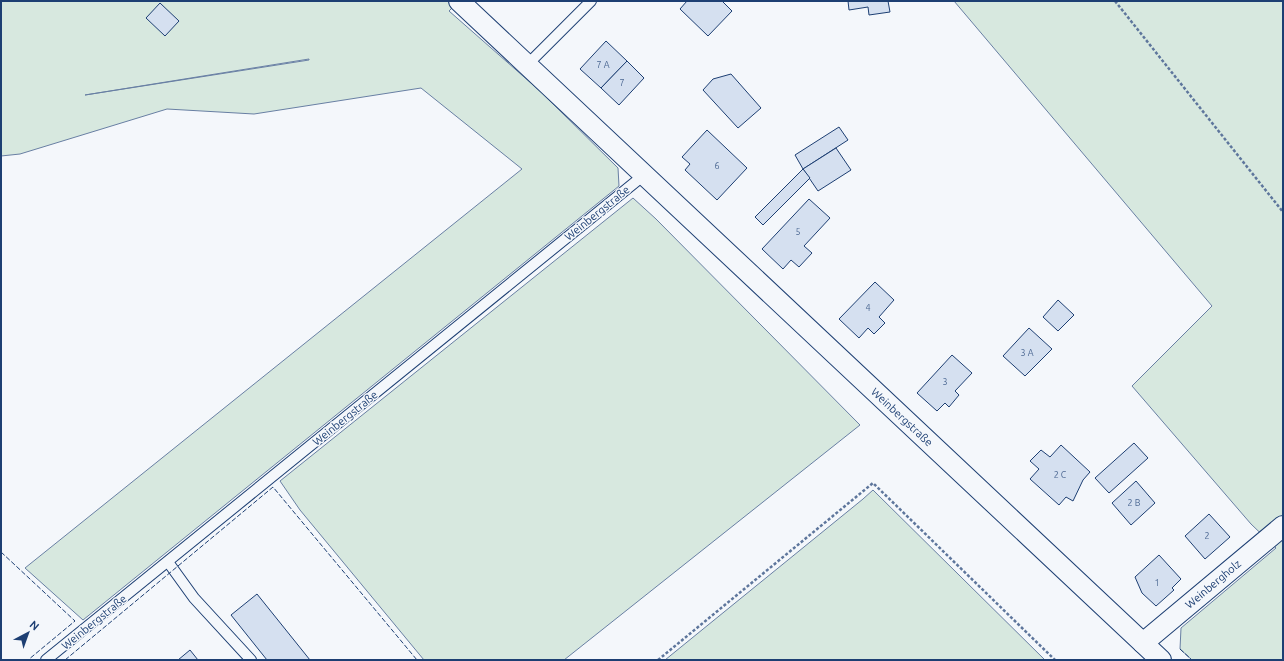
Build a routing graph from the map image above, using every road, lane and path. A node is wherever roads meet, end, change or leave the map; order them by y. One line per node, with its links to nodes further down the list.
1 (459, 1): 4 (street, Weinbergstraße)
2 (591, 1): 4 (lane)
3 (1115, 1): 6 (path)
4 (527, 65): 5 (street, Weinbergstraße)
5 (644, 175): 8 (lane, Weinbergstraße); 9 (street, Weinbergstraße)
6 (1283, 212)
7 (1283, 526): 9 (street, Weinbergholz)
8 (168, 562): 10 (lane, Weinbergstraße); 11 (lane)
9 (1143, 643): 14 (street, Weinbergstraße)
10 (46, 660)
11 (251, 660)
12 (658, 660): 13 (path)
13 (1055, 660)
14 (1161, 660)

